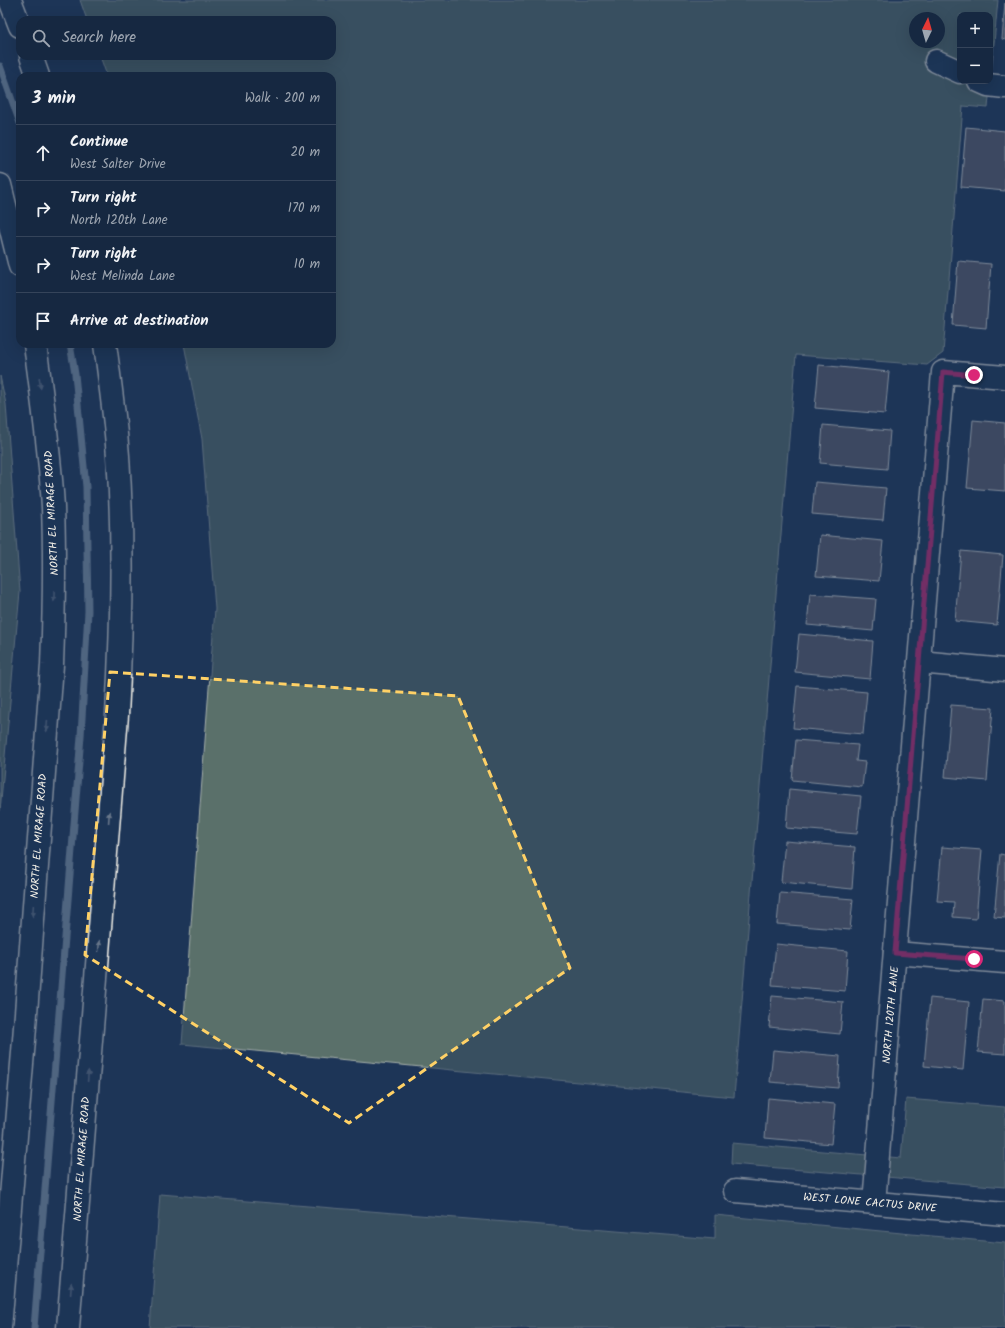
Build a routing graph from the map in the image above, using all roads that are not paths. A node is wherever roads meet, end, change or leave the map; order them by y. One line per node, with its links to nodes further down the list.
1 (10, 0): 2 (main road)
2 (16, 16)
3 (32, 60): 6 (main road)
4 (936, 61): 5 (main road)
5 (957, 71)
6 (37, 72)
7 (986, 84): 8 (main road)
8 (1005, 87)
9 (0, 185): 10 (main road)
10 (16, 250)
11 (36, 348): 21 (main road, NORTH EL MIRAGE ROAD, one-way to 21)
12 (106, 348): 22 (main road, NORTH EL MIRAGE ROAD, one-way to 12)
13 (1005, 377): 14 (main road, NORTH 120TH LANE)
14 (919, 662): 15 (main road); 16 (main road, NORTH 120TH LANE)
15 (1005, 670)
16 (895, 953): 17 (main road); 19 (main road, NORTH 120TH LANE)
17 (1005, 962)
18 (735, 1191): 19 (main road, WEST LONE CACTUS DRIVE)
19 (874, 1203): 20 (main road, WEST LONE CACTUS DRIVE)
20 (1005, 1214)
21 (0, 1328)
22 (68, 1328)

